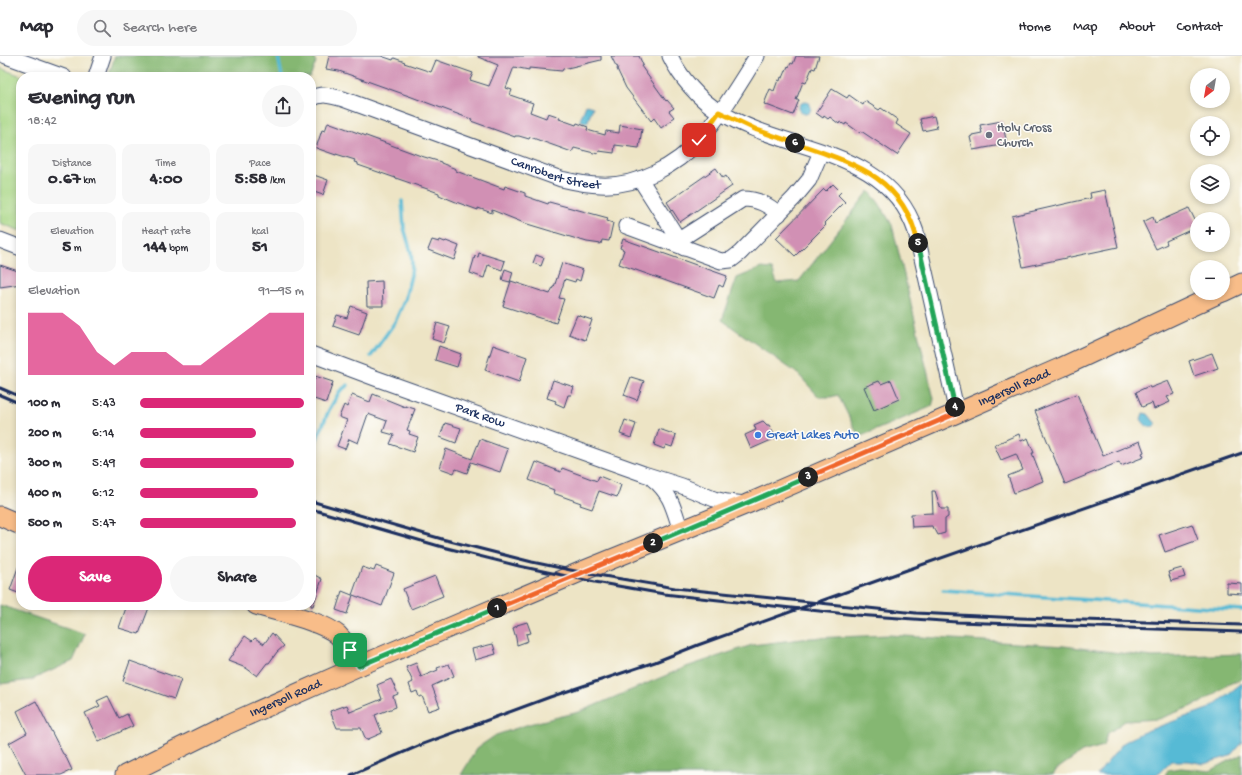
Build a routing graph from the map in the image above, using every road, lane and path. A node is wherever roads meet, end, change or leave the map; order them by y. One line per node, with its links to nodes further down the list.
1 (6, 56): 5 (street)
2 (103, 56): 6 (street)
3 (670, 56): 8 (street)
4 (757, 56): 8 (street, Canrobert Street)
5 (50, 72)
6 (98, 72)
7 (316, 97): 10 (street, Canrobert Street)
8 (719, 112): 9 (street); 10 (street, Canrobert Street)
9 (821, 152): 11 (street); 20 (street)
10 (640, 178): 14 (street)
11 (779, 214): 14 (street); 14 (street)
12 (626, 226): 14 (street)
13 (0, 240): 15 (street)
14 (682, 244)
15 (16, 246)
16 (1242, 283): 17 (main road)
17 (1230, 289)
18 (1205, 300): 20 (main road, Ingersoll Road)
19 (316, 356): 21 (street, Park Row)
20 (957, 413): 22 (main road, Ingersoll Road)
21 (650, 476): 22 (street, Park Row); 25 (street, Park Row)
22 (747, 504): 25 (main road, Ingersoll Road)
23 (0, 516): 24 (main road)
24 (16, 523)
25 (681, 531): 27 (main road, Ingersoll Road)
26 (272, 610): 27 (main road)
27 (359, 666): 28 (main road, Ingersoll Road)
28 (125, 775)

